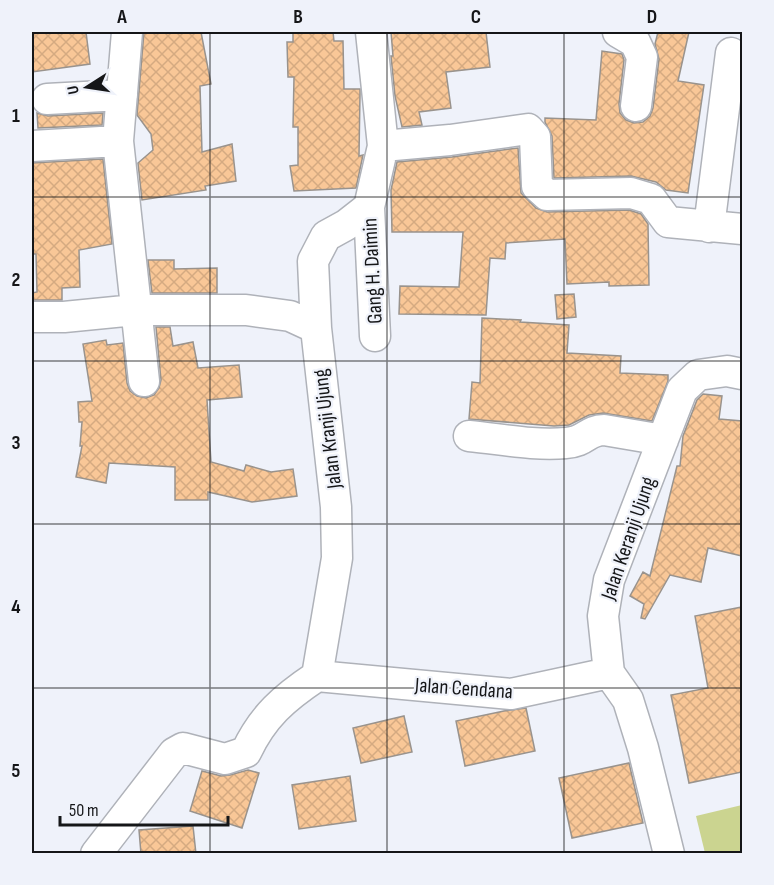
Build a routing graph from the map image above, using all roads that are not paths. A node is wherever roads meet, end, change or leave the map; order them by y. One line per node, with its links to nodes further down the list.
1 (127, 32): 5 (street)
2 (371, 32): 10 (street, Gang H. Daimin)
3 (618, 32): 7 (street)
4 (732, 53): 12 (street)
5 (122, 95): 6 (street); 8 (street)
6 (47, 99)
7 (636, 106)
8 (118, 141): 9 (street); 14 (street)
9 (32, 146)
10 (383, 146): 11 (street, Gang H. Daimin); 12 (street)
11 (369, 207): 16 (street, Jalan Kranji Ujung); 17 (street, Gang H. Daimin)
12 (709, 227): 13 (street)
13 (742, 229)
14 (135, 310): 15 (street); 16 (street); 19 (street)
15 (32, 317)
16 (303, 322): 23 (street, Jalan Kranji Ujung)
17 (375, 336)
18 (742, 374): 21 (street, Jalan Keranji Ujung)
19 (144, 381)
20 (469, 436): 21 (street)
21 (663, 440): 22 (street, Jalan Keranji Ujung)
22 (609, 673): 23 (street, Jalan Cendana); 25 (street, Jalan Keranji Ujung)
23 (317, 676): 24 (street)
24 (96, 854)
25 (669, 854)

